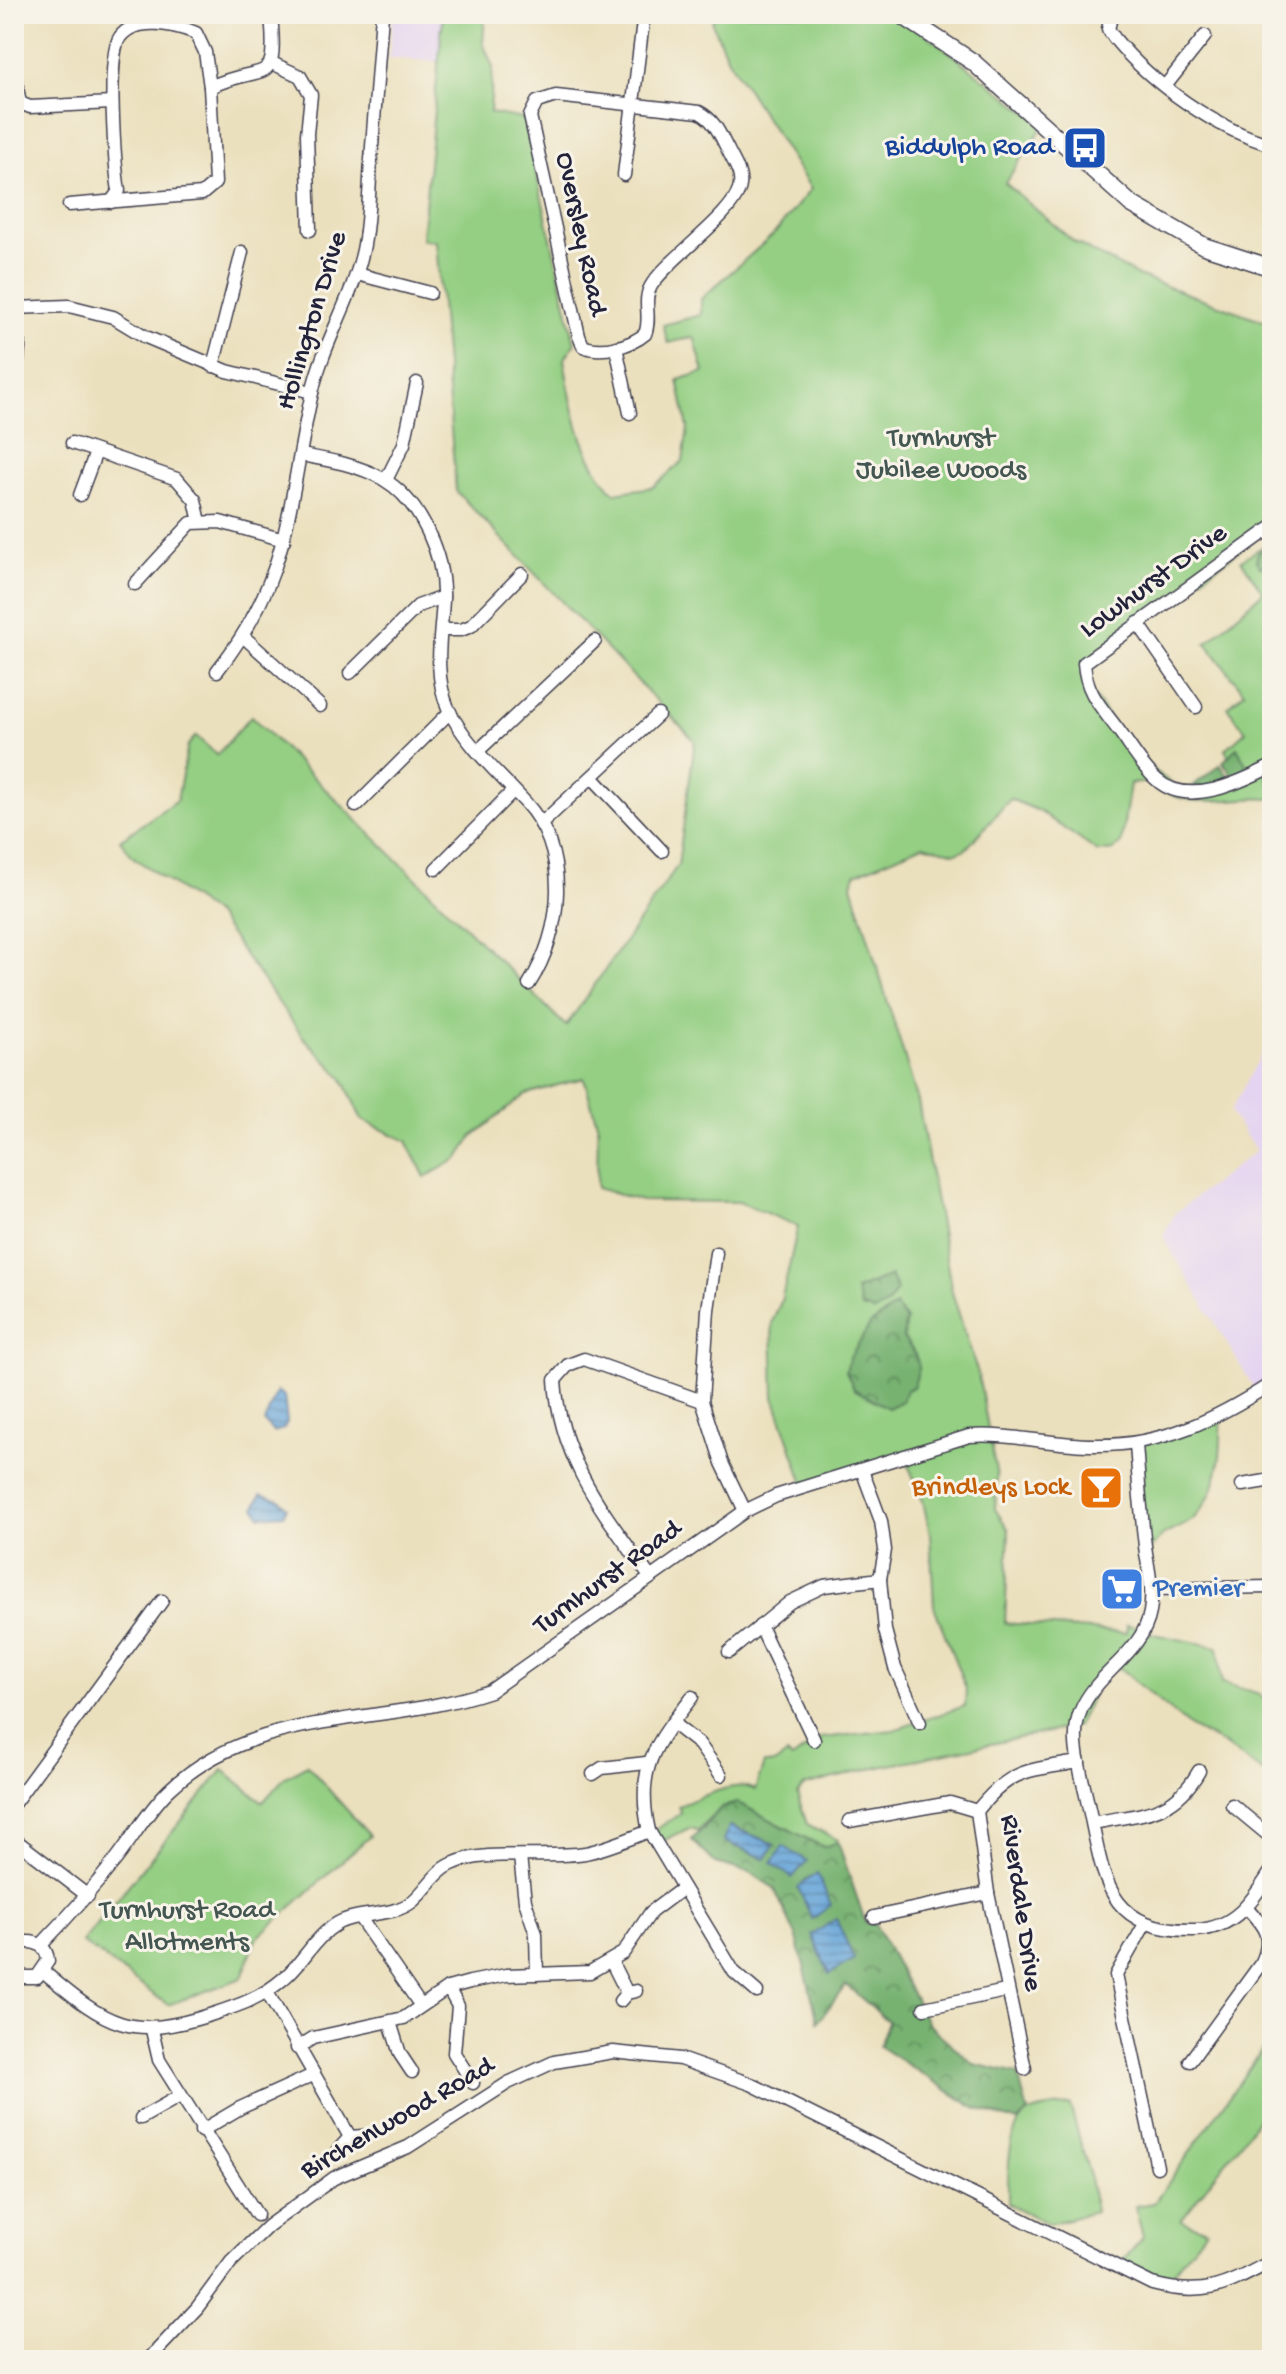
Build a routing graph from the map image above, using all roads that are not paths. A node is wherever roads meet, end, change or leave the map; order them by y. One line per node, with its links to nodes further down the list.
1 (271, 14): 7 (street)
2 (382, 14): 20 (street, Hollington Drive)
3 (644, 14): 12 (street)
4 (900, 14): 19 (main road)
5 (1112, 14): 9 (street)
6 (1205, 36): 9 (street)
7 (272, 63): 10 (street); 17 (street)
8 (14, 71): 11 (street)
9 (1166, 85): 13 (street)
10 (210, 87): 11 (street); 15 (street)
11 (112, 103): 15 (street)
12 (630, 103): 14 (street); 23 (street, Oversley Road); 23 (street, Oversley Road)
13 (1272, 145)
14 (624, 175)
15 (111, 202): 16 (street)
16 (69, 205)
17 (310, 230)
18 (244, 261): 24 (street)
19 (1272, 268)
20 (357, 274): 21 (street); 26 (street, Hollington Drive)
21 (430, 293)
22 (15, 308): 24 (street); 27 (street)
23 (616, 347): 28 (street)
24 (213, 366): 26 (street)
25 (417, 383): 32 (street)
26 (312, 392): 31 (street, Hollington Drive)
27 (14, 401)
28 (630, 413)
29 (72, 443): 30 (street)
30 (96, 452): 33 (street); 34 (street)
31 (301, 455): 32 (street); 36 (street, Hollington Drive)
32 (386, 480): 39 (street)
33 (81, 500)
34 (200, 522): 36 (street); 38 (street)
35 (1272, 528): 40 (street, Lowhurst Drive)
36 (284, 540): 42 (street, Hollington Drive)
37 (522, 574): 41 (street)
38 (142, 582)
39 (443, 597): 41 (street); 45 (street)
40 (1138, 623): 47 (street); 51 (street, Lowhurst Drive)
41 (441, 630): 48 (street)
42 (244, 637): 44 (street, Hollington Drive); 46 (street)
43 (595, 641): 50 (street)
44 (217, 671)
45 (350, 673)
46 (320, 706)
47 (1196, 707)
48 (450, 712): 50 (street); 54 (street)
49 (658, 715): 52 (street)
50 (479, 750): 53 (street)
51 (1272, 766)
52 (592, 777): 55 (street); 56 (street)
53 (513, 791): 55 (street); 57 (street)
54 (356, 806)
55 (541, 824): 58 (street)
56 (662, 851)
57 (444, 867)
58 (529, 984)
59 (716, 1253): 61 (street)
60 (1272, 1383): 62 (street, Turnhurst Road)
61 (702, 1401): 67 (street); 68 (street)
62 (1136, 1444): 63 (street, Turnhurst Road); 71 (street)
63 (862, 1470): 67 (street, Turnhurst Road); 69 (street)
64 (1257, 1470): 65 (street)
65 (1266, 1482): 66 (street)
66 (1242, 1485)
67 (745, 1511): 68 (street, Turnhurst Road)
68 (650, 1577): 96 (street, Turnhurst Road)
69 (880, 1579): 73 (street); 77 (street)
70 (1271, 1587): 71 (street)
71 (1152, 1589): 79 (street)
72 (162, 1601): 84 (street)
73 (760, 1626): 74 (street); 78 (street)
74 (729, 1652)
75 (692, 1697): 76 (street)
76 (672, 1723): 80 (street); 83 (street)
77 (920, 1723)
78 (814, 1740)
79 (1079, 1762): 86 (street, Riverdale Drive); 88 (street)
80 (646, 1763): 81 (street); 89 (street)
81 (597, 1766)
82 (1199, 1771): 88 (street)
83 (721, 1775)
84 (14, 1803)
85 (1232, 1805): 90 (street)
86 (977, 1811): 87 (street); 95 (street, Riverdale Drive)
87 (849, 1821)
88 (1093, 1823): 100 (street)
89 (649, 1831): 92 (street); 94 (street)
90 (1272, 1838)
91 (14, 1839): 96 (street)
92 (520, 1857): 99 (street); 107 (street)
93 (1272, 1870): 97 (street)
94 (683, 1888): 104 (street); 111 (street)
95 (988, 1893): 98 (street); 109 (street, Riverdale Drive)
96 (88, 1896): 101 (street, Turnhurst Road)
97 (1248, 1909): 100 (street); 102 (street)
98 (874, 1917)
99 (360, 1918): 110 (street); 113 (street)
100 (1145, 1924): 127 (street)
101 (41, 1945): 103 (street); 105 (street)
102 (1270, 1945): 118 (street)
103 (15, 1948)
104 (611, 1961): 107 (street); 112 (street)
105 (44, 1972): 106 (street); 116 (street)
106 (15, 1973)
107 (537, 1974): 108 (street)
108 (448, 1988): 113 (street); 122 (street)
109 (1006, 1991): 114 (street); 119 (street, Riverdale Drive)
110 (267, 1992): 116 (street); 117 (street)
111 (757, 1992)
112 (628, 1995)
113 (421, 2006): 115 (street)
114 (924, 2008)
115 (390, 2022): 117 (street); 120 (street)
116 (152, 2030): 123 (street)
117 (297, 2048): 121 (street)
118 (1190, 2061)
119 (1025, 2069)
120 (412, 2072)
121 (313, 2075): 125 (street); 126 (street)
122 (473, 2083)
123 (180, 2096): 124 (street); 125 (street)
124 (141, 2118)
125 (201, 2131): 128 (street)
126 (337, 2151)
127 (1157, 2167)
128 (264, 2197)
129 (1272, 2261): 130 (street, Birchenwood Road)
130 (148, 2360)

